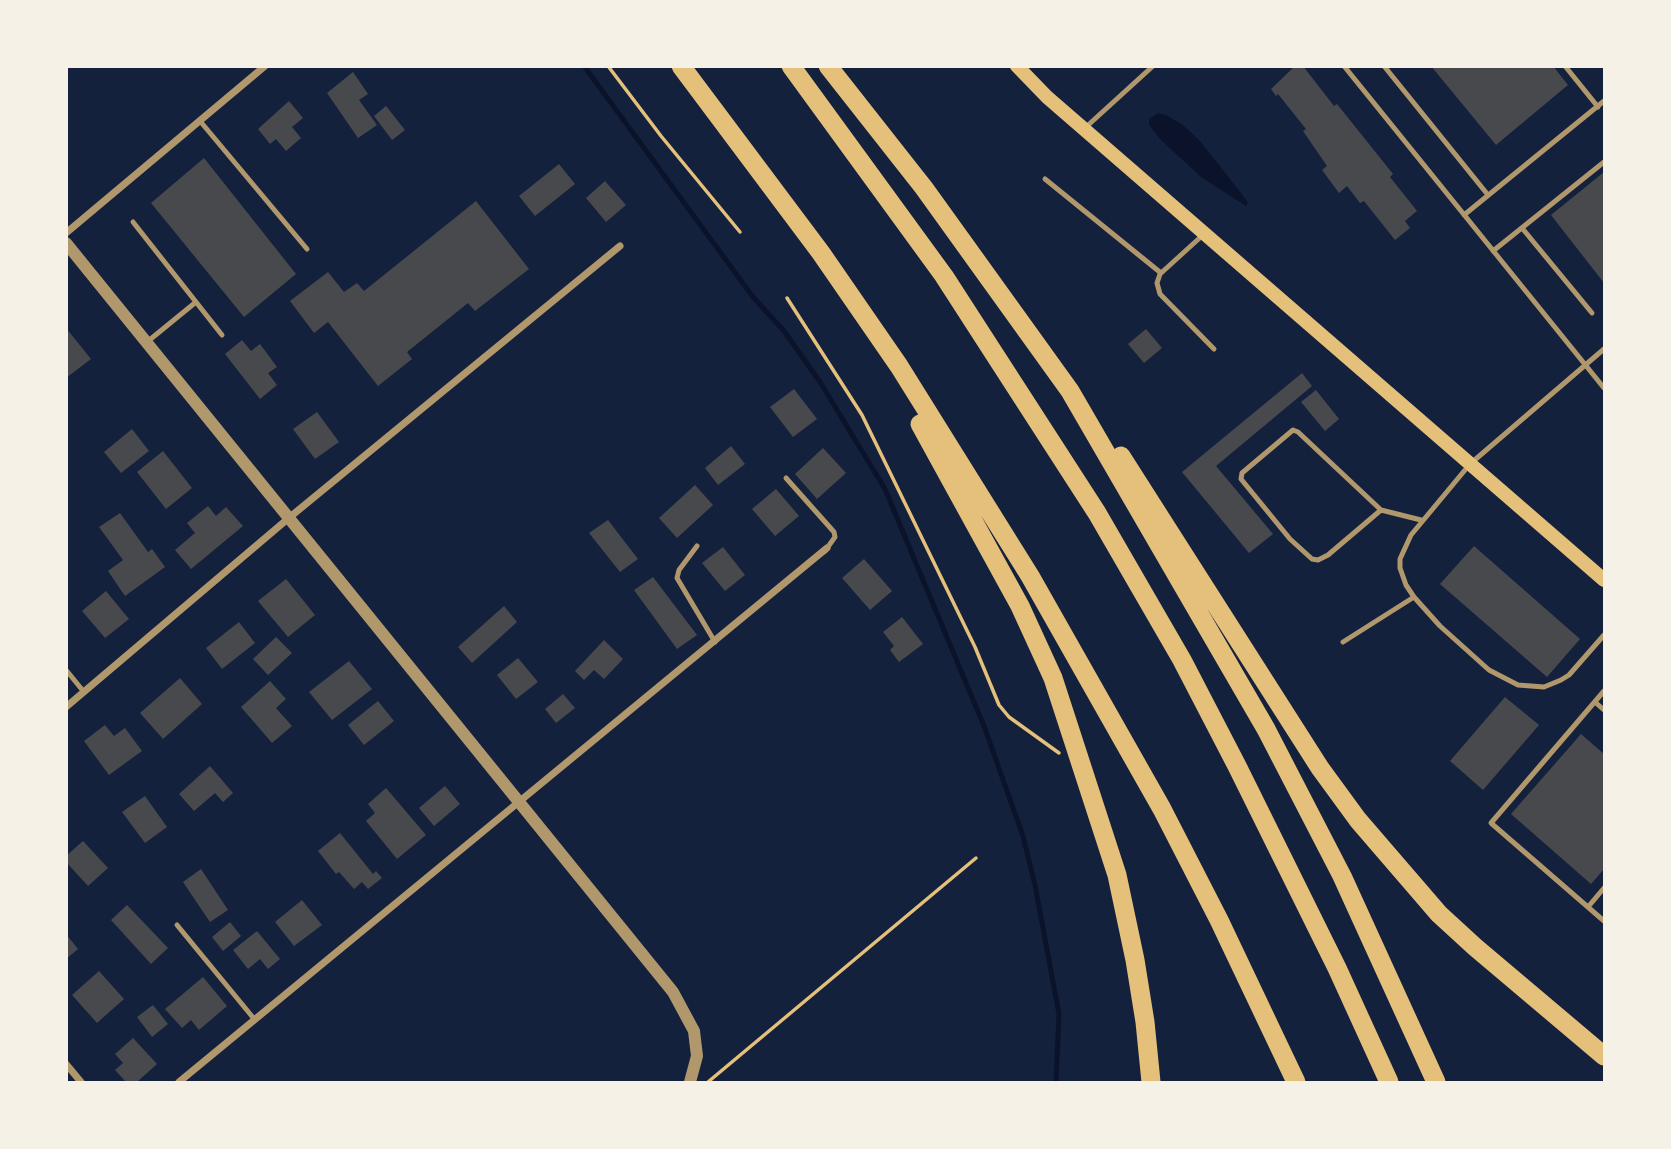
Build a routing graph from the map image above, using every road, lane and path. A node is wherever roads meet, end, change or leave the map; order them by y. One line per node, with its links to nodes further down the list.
1 (265, 66): 13 (street)
2 (608, 66): 21 (path)
3 (681, 66): 28 (highway)
4 (792, 66): 74 (highway)
5 (828, 66): 39 (highway)
6 (1017, 66): 14 (main road)
7 (1153, 66): 14 (lane)
8 (1344, 66): 18 (lane)
9 (1384, 66): 17 (lane)
10 (1565, 66): 12 (lane)
11 (1605, 101): 12 (lane)
12 (1598, 107): 17 (lane)
13 (200, 121): 22 (street); 26 (lane)
14 (1083, 129): 23 (main road)
15 (1605, 162): 20 (lane)
16 (1045, 179): 29 (lane)
17 (1488, 195): 18 (lane)
18 (1464, 215): 27 (lane)
19 (132, 222): 31 (lane)
20 (1522, 228): 27 (lane); 32 (lane)
21 (740, 232)
22 (66, 233)
23 (1204, 234): 29 (lane); 40 (main road)
24 (66, 243): 34 (street)
25 (620, 246): 43 (street)
26 (307, 249)
27 (1493, 251): 37 (lane)
28 (821, 253): 58 (highway); 73 (highway)
29 (1161, 272): 35 (lane)
30 (787, 298): 58 (path)
31 (196, 302): 33 (lane); 34 (lane)
32 (1592, 313)
33 (222, 335)
34 (147, 342): 43 (street)
35 (1214, 349)
36 (1605, 349): 37 (lane)
37 (1586, 365): 38 (lane); 40 (lane)
38 (1605, 388)
39 (1070, 391): 66 (highway); 75 (highway)
40 (1470, 464): 44 (lane); 47 (main road)
41 (786, 478): 46 (lane)
42 (1381, 510): 42 (lane); 44 (lane)
43 (290, 517): 54 (street); 59 (street)
44 (1421, 520): 48 (lane)
45 (697, 546): 50 (lane)
46 (826, 549): 50 (street)
47 (1605, 580)
48 (1413, 597): 49 (lane); 51 (lane)
49 (1605, 635)
50 (715, 642): 59 (street)
51 (1343, 642)
52 (66, 670): 54 (lane)
53 (1605, 691): 55 (lane)
54 (85, 692): 56 (street)
55 (1595, 702): 57 (lane); 62 (lane)
56 (66, 707)
57 (1605, 710)
58 (1084, 770): 72 (highway)
59 (519, 801): 65 (street); 70 (street)
60 (976, 858): 71 (path)
61 (1605, 888): 62 (lane)
62 (1588, 907): 63 (lane)
63 (1605, 921)
64 (177, 925): 65 (lane)
65 (255, 1020): 69 (street)
66 (1605, 1056)
67 (66, 1065): 68 (street)
68 (81, 1083)
69 (179, 1083)
70 (690, 1083)
71 (708, 1083)
72 (1151, 1083)
73 (1296, 1083)
74 (1389, 1083)
75 (1436, 1083)

